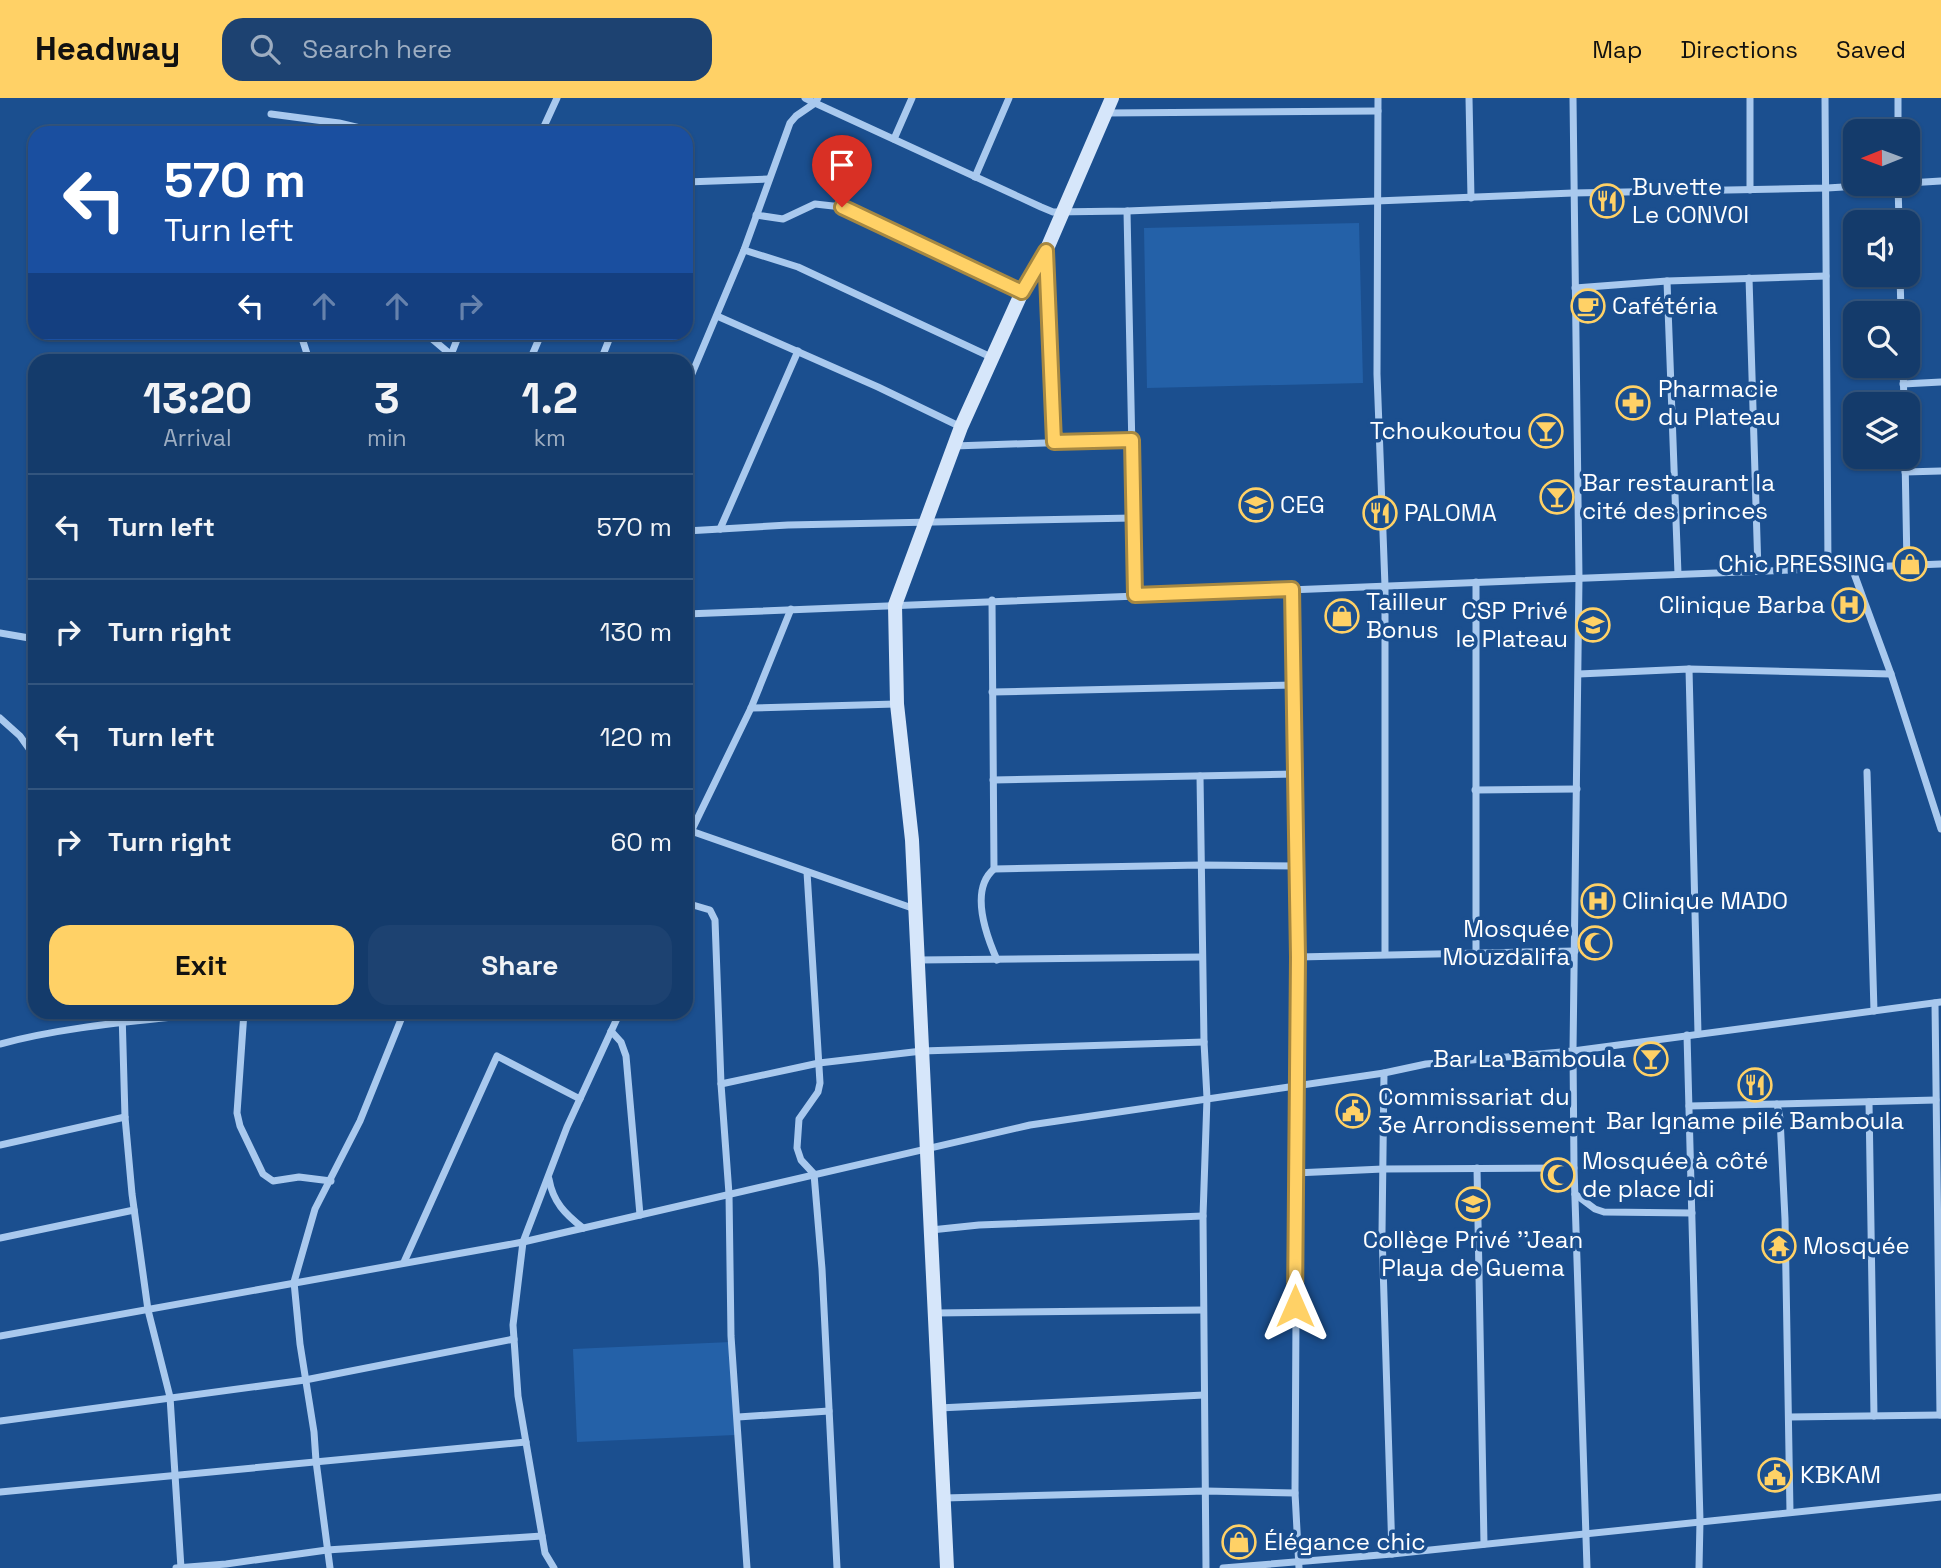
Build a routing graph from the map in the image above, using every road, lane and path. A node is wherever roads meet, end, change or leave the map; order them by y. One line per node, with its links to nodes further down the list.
1 (557, 98): 18 (street)
2 (805, 98): 12 (street)
3 (912, 98): 19 (street)
4 (1009, 98): 20 (street)
5 (1112, 98): 14 (street)
6 (1378, 98): 13 (street)
7 (1469, 98): 29 (street)
8 (1573, 98): 28 (street)
9 (1750, 98): 27 (street)
10 (1825, 98): 26 (street)
11 (1898, 98): 16 (street)
12 (817, 101): 19 (street); 21 (street)
13 (1378, 111): 14 (street); 30 (street)
14 (1105, 113): 32 (street)
15 (271, 114): 17 (street)
16 (1898, 119)
17 (352, 126)
18 (544, 126)
19 (894, 139): 20 (street)
20 (975, 177): 32 (street)
21 (768, 179): 23 (street); 33 (street)
22 (1941, 181): 24 (street)
23 (693, 182)
24 (1920, 182)
25 (1843, 187): 26 (street)
26 (1827, 188): 27 (street); 36 (street)
27 (1749, 190): 28 (street)
28 (1573, 193): 29 (street); 39 (street)
29 (1471, 198): 30 (street)
30 (1379, 202): 31 (street); 69 (street)
31 (1126, 211): 32 (street); 52 (street)
32 (1063, 212): 35 (street)
33 (756, 215): 34 (street); 40 (street)
34 (744, 250): 41 (street); 45 (street)
35 (1046, 251): 40 (street); 53 (street)
36 (1826, 276): 37 (street); 64 (street)
37 (1749, 278): 38 (street); 65 (street)
38 (1667, 281): 39 (street); 66 (street)
39 (1575, 288): 67 (street)
40 (1022, 292): 45 (street)
41 (717, 316): 43 (street); 46 (street)
42 (432, 340): 44 (street)
43 (798, 351): 51 (street); 59 (street)
44 (446, 354)
45 (993, 358): 51 (street)
46 (693, 370)
47 (1903, 378): 49 (street)
48 (1941, 382): 49 (street)
49 (1903, 384): 50 (street)
50 (1903, 392)
51 (961, 427): 54 (street)
52 (1132, 440): 53 (street); 57 (street)
53 (1054, 442): 54 (street)
54 (954, 446): 58 (street)
55 (1941, 471): 56 (street)
56 (1905, 472): 62 (street)
57 (1133, 518): 58 (street); 71 (street)
58 (925, 522): 59 (street); 73 (street)
59 (720, 528): 60 (street)
60 (693, 530)
61 (1941, 565): 62 (street)
62 (1907, 566): 63 (street)
63 (1852, 568): 64 (street); 80 (street)
64 (1828, 569): 65 (street)
65 (1758, 571): 66 (street)
66 (1678, 575): 67 (street)
67 (1579, 578): 68 (street); 79 (street)
68 (1476, 582): 69 (street); 92 (street)
69 (1385, 586): 70 (street); 104 (street)
70 (1292, 589): 71 (street); 81 (street)
71 (1135, 595): 72 (street)
72 (992, 600): 73 (street); 82 (street)
73 (895, 605): 74 (street); 83 (street)
74 (791, 610): 75 (street); 84 (street)
75 (693, 614)
76 (0, 634): 77 (street)
77 (28, 638)
78 (1689, 669): 79 (street); 80 (street); 117 (street)
79 (1579, 674): 91 (street)
80 (1891, 674): 94 (street)
81 (1295, 685): 82 (street); 88 (street)
82 (992, 692): 90 (street)
83 (897, 704): 84 (street); 101 (street)
84 (751, 708): 93 (street)
85 (0, 718): 86 (street)
86 (28, 747)
87 (1867, 772): 110 (street)
88 (1296, 774): 89 (street); 97 (street)
89 (1200, 776): 90 (street); 96 (street)
90 (993, 780): 98 (street)
91 (1577, 789): 92 (street); 102 (street)
92 (1475, 790): 103 (street)
93 (693, 827)
94 (1941, 829)
95 (693, 832): 99 (street)
96 (1201, 865): 97 (street); 98 (street); 105 (street)
97 (1297, 866): 106 (street)
98 (994, 869): 108 (street)
99 (807, 872): 101 (street); 123 (street)
100 (693, 905): 125 (street)
101 (915, 909): 107 (street)
102 (1575, 951): 103 (street); 122 (street)
103 (1476, 952): 104 (street)
104 (1385, 954): 106 (street)
105 (1202, 957): 108 (street); 119 (street)
106 (1298, 957): 126 (street)
107 (918, 960): 108 (street); 121 (street)
108 (997, 960)
109 (1938, 1003): 110 (street); 129 (street)
110 (1874, 1011): 117 (street)
111 (150, 1019): 115 (street)
112 (244, 1019): 142 (street)
113 (400, 1019): 142 (street)
114 (616, 1019): 116 (street)
115 (122, 1022): 120 (street); 133 (street)
116 (611, 1031): 128 (street); 147 (street)
117 (1698, 1034): 118 (street)
118 (1687, 1035): 122 (street); 132 (street)
119 (1203, 1042): 121 (street); 127 (street)
120 (0, 1044)
121 (922, 1051): 123 (street); 135 (street)
122 (1573, 1051): 124 (street); 137 (street)
123 (819, 1063): 125 (street); 140 (street)
124 (1384, 1073): 126 (street); 138 (street)
125 (721, 1084): 143 (street)
126 (1296, 1085): 127 (street); 139 (street)
127 (1207, 1098): 135 (street); 148 (street)
128 (580, 1099): 141 (street); 153 (street)
129 (1936, 1100): 130 (street); 165 (street)
130 (1868, 1102): 131 (street); 166 (street)
131 (1777, 1104): 132 (street); 168 (street)
132 (1689, 1105): 146 (street)
133 (125, 1117): 134 (street); 145 (street)
134 (0, 1145)
135 (927, 1148): 140 (street); 150 (street)
136 (1478, 1168): 137 (street); 138 (street); 182 (street)
137 (1574, 1168): 144 (street)
138 (1383, 1169): 139 (street); 184 (street)
139 (1295, 1173): 175 (street)
140 (814, 1174): 143 (street); 164 (street)
141 (548, 1176): 149 (street); 152 (street)
142 (331, 1181): 154 (street)
143 (729, 1194): 147 (street); 167 (street)
144 (1575, 1194): 146 (street); 180 (street)
145 (134, 1210): 151 (street); 155 (street)
146 (1692, 1213): 179 (street)
147 (640, 1215): 149 (street)
148 (1203, 1216): 150 (street); 156 (street)
149 (583, 1228): 152 (street)
150 (931, 1230): 157 (street)
151 (0, 1238)
152 (523, 1242): 153 (street); 159 (street)
153 (404, 1262): 154 (street)
154 (294, 1282): 155 (street); 160 (street)
155 (148, 1310): 158 (street); 162 (street)
156 (1203, 1310): 157 (street); 161 (street)
157 (935, 1313): 163 (street)
158 (0, 1336)
159 (514, 1339): 160 (street); 170 (street)
160 (305, 1380): 162 (street); 171 (street)
161 (1204, 1395): 163 (street); 173 (street)
162 (170, 1397): 169 (street); 172 (street)
163 (939, 1408): 177 (street)
164 (829, 1411): 167 (street); 191 (street)
165 (1940, 1415): 166 (street)
166 (1874, 1416): 168 (street)
167 (738, 1417): 190 (street)
168 (1789, 1418): 178 (street)
169 (0, 1421)
170 (526, 1442): 171 (street); 181 (street)
171 (316, 1461): 172 (street); 183 (street)
172 (176, 1475): 174 (street); 187 (street)
173 (1206, 1491): 175 (street); 177 (street); 193 (street)
174 (0, 1492)
175 (1295, 1493): 185 (street)
176 (1941, 1497): 178 (street)
177 (944, 1498): 192 (street)
178 (1790, 1512): 179 (street)
179 (1700, 1521): 180 (street); 196 (street)
180 (1587, 1534): 182 (street); 195 (street)
181 (542, 1536): 183 (street); 189 (street)
182 (1485, 1544): 184 (street)
183 (327, 1550): 186 (street); 188 (street)
184 (1392, 1554): 185 (street)
185 (1299, 1564): 194 (street)
186 (226, 1566): 187 (street)
187 (179, 1568)
188 (330, 1568)
189 (554, 1568)
190 (747, 1568)
191 (837, 1568)
192 (947, 1568)
193 (1206, 1568)
194 (1223, 1568)
195 (1587, 1568)
196 (1699, 1568)

